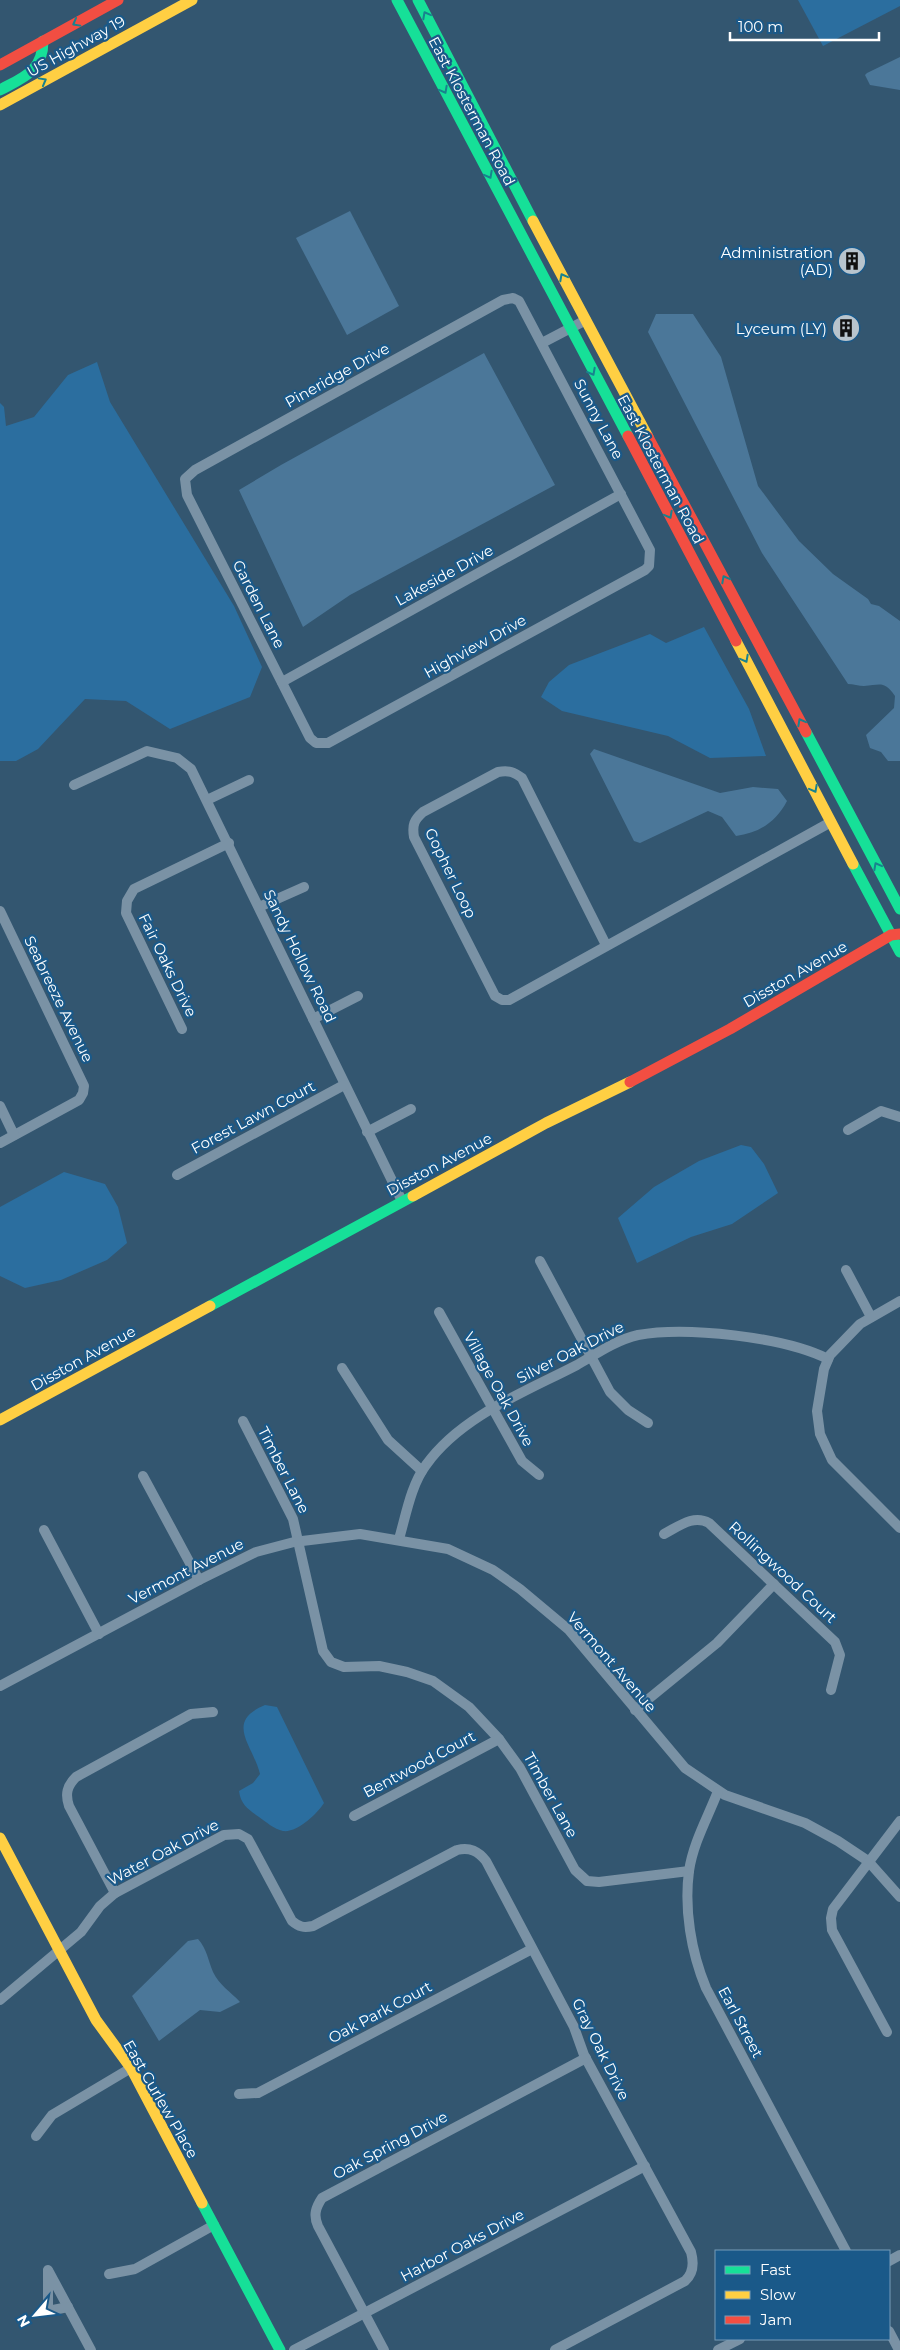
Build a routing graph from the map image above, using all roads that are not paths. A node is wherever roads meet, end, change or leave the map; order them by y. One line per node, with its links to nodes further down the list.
1 (118, 0): 5 (main road, US Highway 19, one-way to 5)
2 (192, 0): 8 (main road, US Highway 19, one-way to 2)
3 (397, 0): 11 (main road, East Klosterman Road, one-way to 11)
4 (418, 0): 10 (main road, East Klosterman Road, one-way to 4)
5 (43, 41): 6 (main road, US Highway 19); 7 (main road)
6 (0, 65)
7 (0, 90)
8 (0, 105)
9 (506, 299): 12 (street, Sunny Lane); 13 (street, Pineridge Drive)
10 (586, 320): 11 (street); 25 (main road, East Klosterman Road, one-way to 10)
11 (570, 329): 12 (street); 21 (main road, East Klosterman Road, one-way to 21)
12 (542, 344): 14 (street, Sunny Lane)
13 (185, 479): 16 (street, Garden Lane)
14 (621, 494): 15 (street, Sunny Lane); 16 (street, Lakeside Drive)
15 (649, 566): 17 (street, Highview Drive)
16 (282, 682): 17 (street, Garden Lane)
17 (313, 741)
18 (249, 780): 20 (street)
19 (74, 785): 20 (street, Sandy Hollow Road)
20 (207, 800): 22 (street, Sandy Hollow Road)
21 (831, 822): 28 (main road, East Klosterman Road); 29 (street, Gopher Loop)
22 (228, 843): 24 (street, Sandy Hollow Road); 33 (street, Fair Oaks Drive)
23 (304, 887): 24 (street)
24 (259, 907): 32 (street, Sandy Hollow Road)
25 (900, 909)
26 (0, 911): 40 (street, Seabreeze Avenue)
27 (900, 922): 28 (main road)
28 (896, 934): 30 (main road, East Klosterman Road); 43 (main road, Disston Avenue)
29 (606, 945): 29 (street, Gopher Loop)
30 (900, 952)
31 (358, 996): 32 (street)
32 (313, 1019): 34 (street, Sandy Hollow Road)
33 (182, 1029)
34 (344, 1085): 39 (street, Sandy Hollow Road); 42 (street, Forest Lawn Court)
35 (0, 1106): 40 (street)
36 (411, 1110): 39 (street)
37 (900, 1117): 38 (street)
38 (848, 1130)
39 (368, 1132): 43 (street, Sandy Hollow Road)
40 (14, 1135): 41 (street)
41 (0, 1143)
42 (177, 1175)
43 (402, 1201): 53 (main road, Disston Avenue)
44 (540, 1261): 49 (street)
45 (846, 1270): 48 (street)
46 (900, 1301): 48 (street)
47 (439, 1312): 52 (street, Village Oak Drive)
48 (871, 1317): 50 (street)
49 (591, 1357): 50 (street, Silver Oak Drive); 52 (street, Silver Oak Drive); 55 (street)
50 (828, 1358): 59 (street)
51 (342, 1368): 56 (street)
52 (493, 1409): 56 (street, Silver Oak Drive); 57 (street, Village Oak Drive)
53 (0, 1420)
54 (243, 1421): 63 (street, Timber Lane)
55 (648, 1423)
56 (422, 1471): 62 (street, Silver Oak Drive)
57 (539, 1475)
58 (142, 1476): 64 (street)
59 (900, 1528)
60 (44, 1530): 66 (street)
61 (664, 1534): 65 (street, Rollingwood Court)
62 (399, 1540): 63 (street, Vermont Avenue); 69 (street, Vermont Avenue)
63 (300, 1541): 64 (street, Vermont Avenue); 71 (street, Timber Lane)
64 (199, 1580): 66 (street, Vermont Avenue)
65 (774, 1584): 68 (street, Rollingwood Court); 69 (street)
66 (99, 1634): 67 (street, Vermont Avenue)
67 (0, 1686)
68 (831, 1690)
69 (635, 1710): 72 (street, Vermont Avenue)
70 (213, 1712): 79 (street)
71 (498, 1739): 73 (street, Bentwood Court); 78 (street, Timber Lane)
72 (718, 1791): 77 (street, Vermont Avenue); 78 (street, Earl Street)
73 (354, 1816)
74 (900, 1821): 77 (street)
75 (0, 1838): 81 (main road, East Curlew Place)
76 (472, 1850): 79 (street, Water Oak Drive); 82 (street, Gray Oak Drive)
77 (868, 1861): 80 (street, Vermont Avenue); 84 (street)
78 (689, 1871): 91 (street, Earl Street)
79 (114, 1892): 81 (street, Water Oak Drive)
80 (900, 1898)
81 (59, 1948): 83 (street, Water Oak Drive); 86 (main road, East Curlew Place)
82 (532, 1949): 85 (street, Gray Oak Drive); 87 (street, Oak Park Court)
83 (0, 2000)
84 (887, 2032)
85 (586, 2058): 89 (street, Gray Oak Drive); 94 (street, Oak Spring Drive)
86 (131, 2068): 88 (street); 90 (main road, East Curlew Place)
87 (239, 2094)
88 (36, 2136)
89 (645, 2166): 94 (street, Harbor Oaks Drive); 101 (street, Gray Oak Drive)
90 (214, 2225): 92 (street); 98 (main road, East Curlew Place)
91 (845, 2250)
92 (109, 2274)
93 (68, 2307): 97 (street)
94 (365, 2314): 99 (street, Harbor Oaks Drive); 100 (street, Oak Spring Drive)
95 (890, 2333): 103 (street)
96 (740, 2343): 102 (street)
97 (91, 2350)
98 (280, 2350)
99 (294, 2350)
100 (384, 2350)
101 (555, 2350)
102 (718, 2350)
103 (899, 2350)

